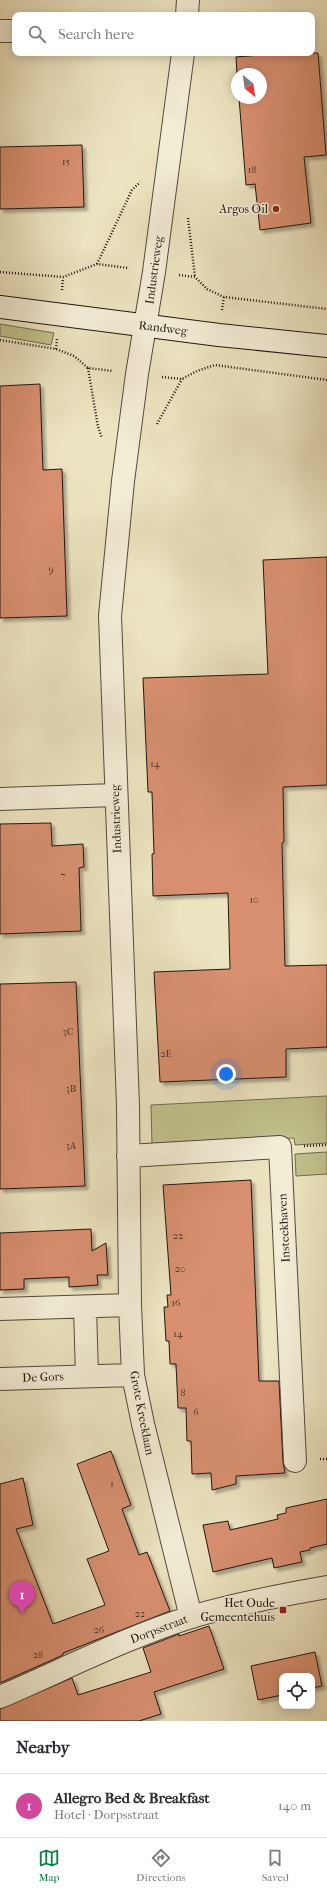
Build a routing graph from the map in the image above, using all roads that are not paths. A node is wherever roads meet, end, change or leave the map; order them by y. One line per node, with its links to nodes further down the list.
1 (188, 0): 2 (street)
2 (187, 12)
3 (0, 31): 4 (street)
4 (12, 31)
5 (183, 56): 7 (street, Industrieweg)
6 (0, 307): 7 (street, Randweg)
7 (145, 326): 8 (street, Randweg); 9 (street, Industrieweg)
8 (327, 346)
9 (115, 795): 10 (street); 11 (street, Industrieweg)
10 (0, 799)
11 (128, 1156): 12 (street, Grote Kreeklaan); 18 (street, Insteekhaven)
12 (130, 1306): 13 (street); 15 (street, Grote Kreeklaan)
13 (85, 1307): 14 (street); 16 (street)
14 (0, 1310)
15 (134, 1375): 16 (street, De Gors); 20 (street, Grote Kreeklaan)
16 (87, 1376): 17 (street, De Gors)
17 (0, 1379)
18 (295, 1461)
19 (327, 1587): 20 (street, Dorpsstraat)
20 (191, 1617): 21 (street, Dorpsstraat)
21 (0, 1697)

